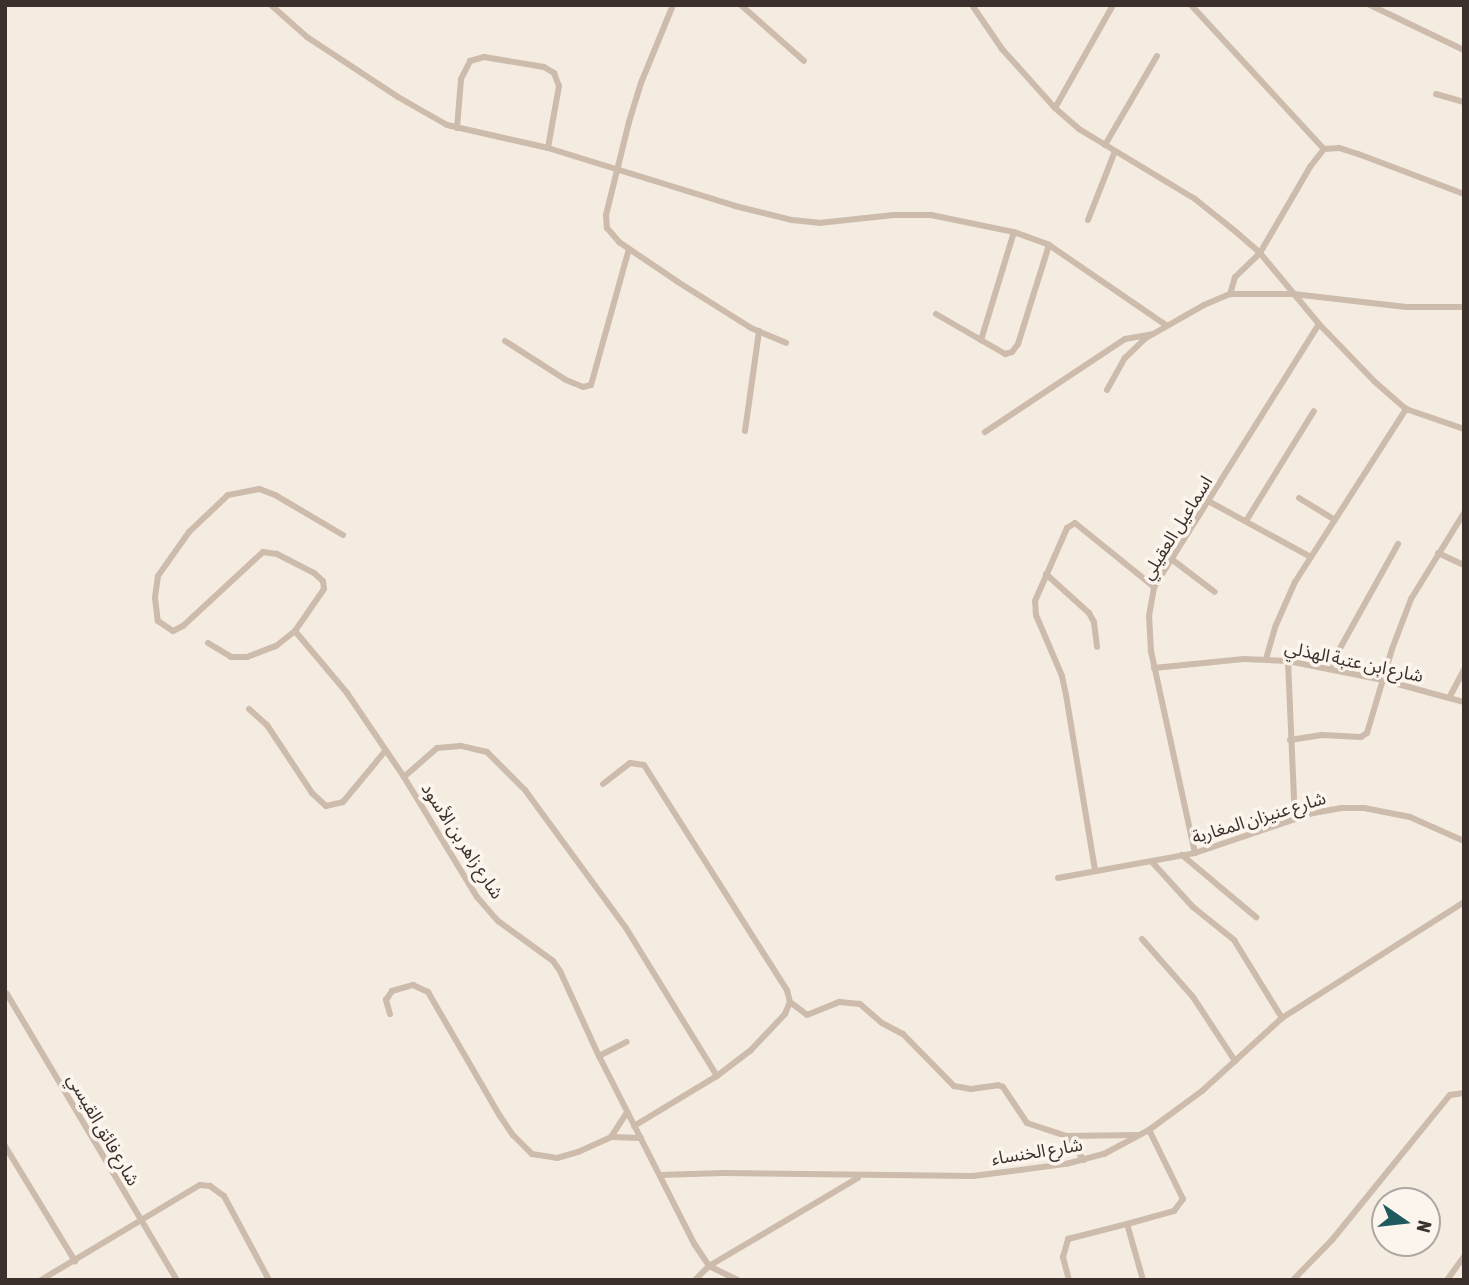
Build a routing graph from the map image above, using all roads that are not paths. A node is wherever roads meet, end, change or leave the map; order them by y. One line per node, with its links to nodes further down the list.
1 (271, 5): 14 (street)
2 (673, 5): 19 (street)
3 (741, 5): 10 (street)
4 (972, 5): 13 (street)
5 (1113, 5): 13 (street)
6 (1191, 5): 17 (street)
7 (1370, 5): 8 (street)
8 (1464, 50)
9 (1157, 56): 15 (street)
10 (804, 61)
11 (1436, 94): 12 (street)
12 (1464, 102)
13 (1055, 108): 15 (street)
14 (457, 128): 16 (street); 16 (street)
15 (1105, 145): 18 (street)
16 (548, 148): 19 (street)
17 (1324, 149): 20 (street); 25 (street)
18 (1115, 151): 21 (street); 25 (street)
19 (618, 171): 22 (street); 24 (street)
20 (1464, 194)
21 (1088, 220)
22 (1014, 232): 23 (street); 34 (street)
23 (1049, 245): 31 (street); 34 (street)
24 (629, 249): 32 (street); 35 (street)
25 (1260, 253): 26 (street); 27 (street)
26 (1230, 294): 27 (street); 31 (street)
27 (1293, 294): 28 (street); 30 (street)
28 (1464, 307)
29 (936, 314): 34 (street)
30 (1319, 324): 38 (street); 44 (street, اسماعيل العقيلي)
31 (1166, 325): 33 (street)
32 (759, 331): 36 (street); 41 (street)
33 (1153, 334): 37 (street); 42 (street)
34 (981, 340)
35 (505, 341)
36 (786, 343)
37 (1107, 390)
38 (1406, 409): 40 (street); 46 (street)
39 (1314, 411): 47 (street)
40 (1464, 429)
41 (745, 431)
42 (985, 432)
43 (1299, 498): 46 (street)
44 (1210, 502): 47 (street); 52 (street, اسماعيل العقيلي)
45 (1464, 513): 50 (street)
46 (1335, 520): 51 (street)
47 (1245, 522): 51 (street)
48 (343, 535): 57 (street)
49 (1398, 544): 63 (street)
50 (1438, 553): 53 (street); 65 (street)
51 (1311, 557): 60 (street)
52 (1170, 558): 55 (street, اسماعيل العقيلي); 56 (street)
53 (1464, 565)
54 (1046, 574): 55 (street); 59 (street); 78 (street)
55 (1154, 587): 62 (street, اسماعيل العقيلي)
56 (1215, 592)
57 (295, 631): 58 (street); 70 (street)
58 (208, 643)
59 (1097, 647)
60 (1266, 659): 61 (street, شارع ابن عتبة الهذلي); 62 (street, شارع ابن عتبة الهذلي)
61 (1288, 661): 63 (street, شارع ابن عتبة الهذلي); 69 (street)
62 (1154, 668): 75 (street, اسماعيل العقيلي)
63 (1329, 668): 65 (street, شارع ابن عتبة الهذلي)
64 (1464, 670): 66 (street)
65 (1383, 680): 66 (street, شارع ابن عتبة الهذلي); 69 (street)
66 (1449, 698): 67 (street, شارع ابن عتبة الهذلي)
67 (1464, 702)
68 (249, 709): 70 (street)
69 (1290, 740): 73 (street)
70 (386, 750): 71 (street)
71 (404, 777): 88 (street, شارع زاهر بن الأسود); 90 (street, شارع زاهر بن الأسود)
72 (603, 784): 84 (street)
73 (1295, 819): 74 (street, شارع عنيزان المغاربة); 75 (street, شارع عنيزان المغاربة)
74 (1464, 841)
75 (1195, 853): 76 (street, شارع عنيزان المغاربة)
76 (1182, 855): 77 (street, شارع عنيزان المغاربة); 81 (street)
77 (1152, 862): 78 (street, شارع عنيزان المغاربة); 86 (street)
78 (1095, 870): 79 (street, شارع عنيزان المغاربة)
79 (1058, 878)
80 (1464, 902): 86 (street, شارع الخنساء)
81 (1256, 917)
82 (1142, 939): 89 (street)
83 (7, 994): 102 (street, شارع فائق القيسي)
84 (790, 1002): 90 (street); 95 (street)
85 (390, 1014): 96 (street)
86 (1282, 1018): 89 (street, شارع الخنساء)
87 (626, 1042): 88 (street)
88 (598, 1056): 92 (street, شارع زاهر بن الأسود)
89 (1236, 1061): 94 (street, شارع الخنساء)
90 (717, 1076): 93 (street)
91 (1464, 1093): 114 (street)
92 (627, 1112): 93 (street, شارع زاهر بن الأسود); 96 (street)
93 (634, 1126): 97 (street, شارع زاهر بن الأسود)
94 (1146, 1132): 95 (street); 99 (street, شارع الخنساء); 103 (street)
95 (1066, 1136): 99 (street)
96 (611, 1137): 97 (street)
97 (641, 1138): 100 (street, شارع زاهر بن الأسود)
98 (5, 1146): 105 (street)
99 (1084, 1160): 101 (street, شارع الخنساء)
100 (660, 1175): 101 (street, شارع الخنساء); 106 (street, شارع زاهر بن الأسود)
101 (859, 1177): 106 (street)
102 (140, 1220): 105 (street); 108 (street, شارع فائق القيسي); 109 (street)
103 (1127, 1224): 112 (street); 113 (street)
104 (1464, 1257): 115 (street)
105 (75, 1261): 107 (street)
106 (709, 1266): 110 (street); 111 (street)
107 (46, 1279)
108 (177, 1280)
109 (269, 1280)
110 (695, 1280)
111 (738, 1280)
112 (1069, 1280)
113 (1143, 1280)
114 (1293, 1280)
115 (1447, 1280)

